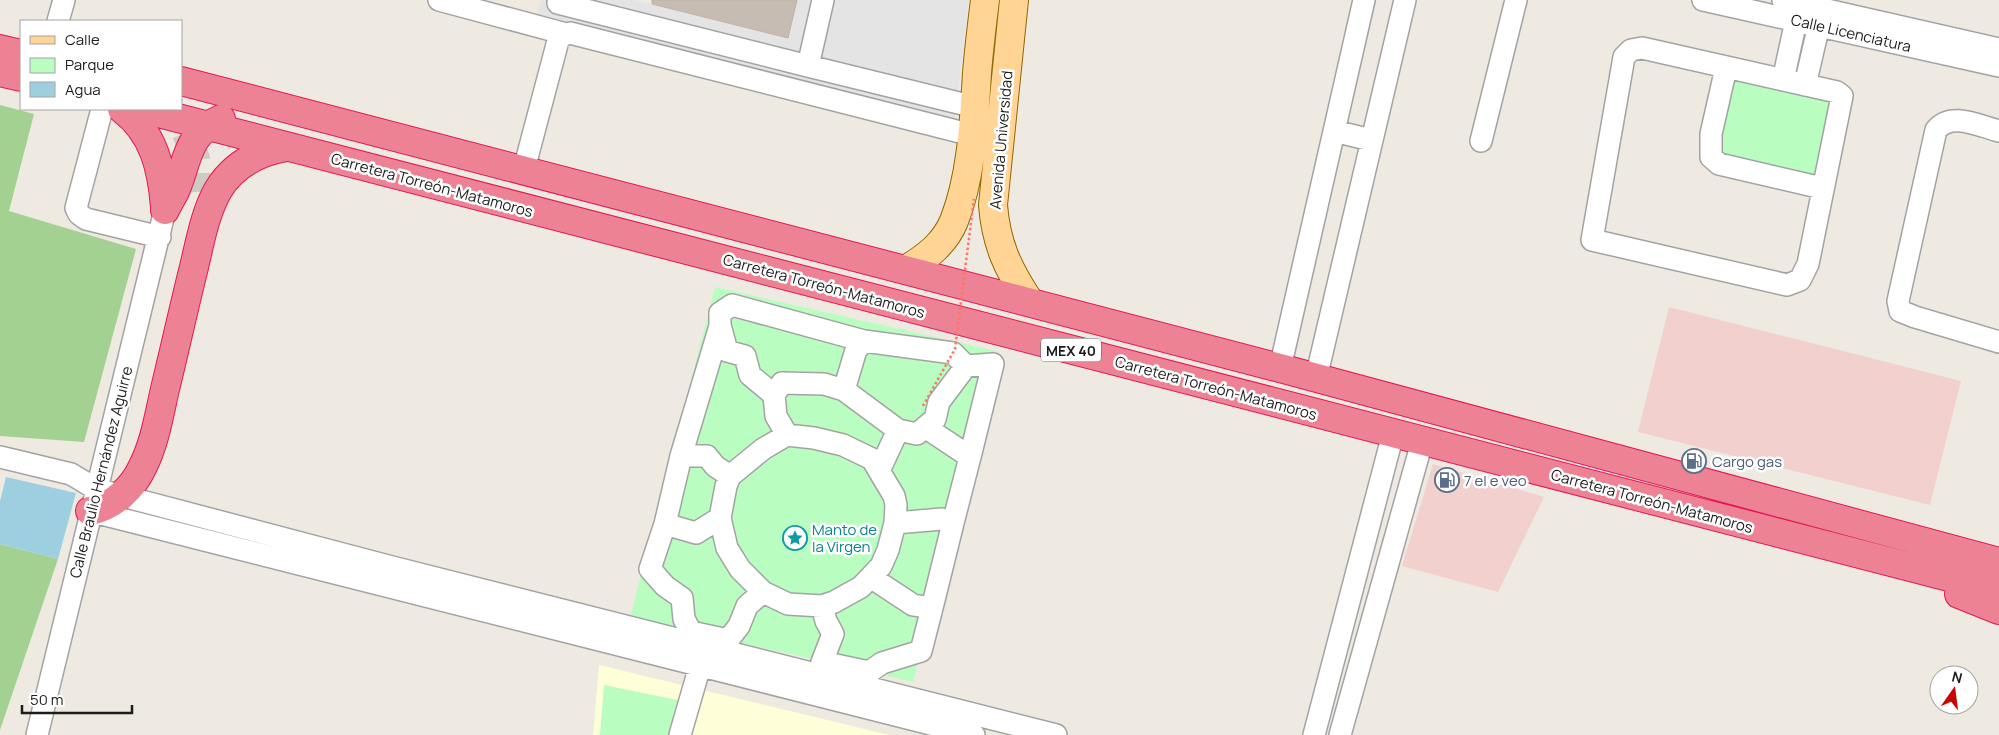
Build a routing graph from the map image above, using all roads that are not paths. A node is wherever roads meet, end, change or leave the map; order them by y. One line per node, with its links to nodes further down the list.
1 (64, 0): 14 (street)
2 (443, 0): 11 (street)
3 (823, 0): 21 (street)
4 (985, 0): 24 (main road, Avenida Universidad)
5 (1014, 0): 26 (main road, Avenida Universidad)
6 (1364, 0): 36 (street)
7 (1405, 0): 39 (street)
8 (1516, 0): 40 (street)
9 (1703, 0): 12 (street, Calle Licenciatura)
10 (558, 3): 21 (street)
11 (482, 5): 16 (street)
12 (1793, 8): 13 (street, Calle Licenciatura); 28 (street)
13 (1820, 17): 19 (street, Calle Licenciatura); 22 (street, Calle Licenciatura); 30 (street)
14 (58, 20)
15 (0, 34): 17 (highway)
16 (566, 34): 38 (street); 43 (street)
17 (20, 40)
18 (0, 49): 20 (highway)
19 (1999, 49)
20 (20, 54)
21 (808, 66): 31 (street)
22 (1999, 66)
23 (1726, 68): 28 (street); 44 (street); 44 (street)
24 (977, 71): 26 (main road); 31 (main road, Avenida Universidad)
25 (0, 72): 27 (highway)
26 (1007, 74): 49 (main road, Avenida Universidad)
27 (20, 77)
28 (1783, 80): 30 (street)
29 (182, 81): 42 (highway, MEX 40)
30 (1805, 85): 44 (street)
31 (975, 107): 38 (main road, Avenida Universidad)
32 (102, 110): 47 (street)
33 (123, 110): 46 (highway)
34 (147, 110): 35 (highway, Carretera Torreón-Matamoros / MEX 40)
35 (208, 126): 41 (highway, Carretera Torreón-Matamoros / MEX 40); 42 (highway); 46 (highway)
36 (1334, 131): 39 (street); 54 (street)
37 (1999, 131): 52 (street)
38 (972, 135): 48 (main road, Avenida Universidad)
39 (1372, 140): 55 (street)
40 (1481, 141)
41 (286, 147): 60 (highway, Carretera Torreón-Matamoros / MEX 40); 68 (highway)
42 (443, 148): 43 (highway, MEX 40)
43 (524, 169): 48 (highway, MEX 40)
44 (1822, 188)
45 (197, 192): 68 (highway)
46 (165, 210): 47 (street, Calle Braulio Hernández Aguirre)
47 (160, 237): 68 (street, Calle Braulio Hernández Aguirre)
48 (907, 269): 49 (highway, MEX 40)
49 (1029, 302): 54 (highway, MEX 40)
50 (720, 326): 51 (street); 57 (street); 63 (street)
51 (864, 341): 53 (street); 56 (street)
52 (1999, 342)
53 (966, 366): 58 (street); 65 (street)
54 (1280, 368): 55 (highway, MEX 40)
55 (1316, 378): 73 (highway, MEX 40)
56 (844, 390): 57 (street); 59 (street)
57 (774, 395): 61 (street)
58 (925, 427): 59 (street); 65 (street)
59 (898, 430): 66 (street)
60 (1394, 434): 62 (highway, Carretera Torreón-Matamoros / MEX 40); 94 (street)
61 (787, 435): 66 (street); 67 (street)
62 (1422, 442): 76 (highway, Carretera Torreón-Matamoros / MEX 40); 95 (street)
63 (680, 456): 67 (street); 72 (street)
64 (0, 457): 68 (street)
65 (970, 457): 71 (street)
66 (879, 471): 70 (street)
67 (730, 476): 69 (street)
68 (103, 499): 77 (street); 77 (street); 90 (street, Calle Braulio Hernández Aguirre)
69 (720, 518): 72 (street); 80 (street)
70 (895, 523): 71 (street); 78 (street)
71 (953, 523): 82 (street)
72 (665, 524): 84 (street)
73 (1911, 540): 74 (highway); 75 (highway, MEX 40)
74 (1999, 549)
75 (1999, 562)
76 (1930, 573): 79 (highway, Carretera Torreón-Matamoros / MEX 40); 83 (highway)
77 (389, 577): 85 (street); 87 (street)
78 (872, 578): 81 (street); 82 (street)
79 (1999, 590)
80 (762, 592): 81 (street); 84 (street)
81 (822, 606): 86 (street)
82 (932, 608): 86 (street)
83 (1999, 610)
84 (728, 640): 86 (street)
85 (706, 645): 87 (street); 88 (street)
86 (822, 662)
87 (700, 666): 88 (street); 91 (street)
88 (834, 689): 89 (street); 92 (street)
89 (998, 728): 93 (street)
90 (37, 735)
91 (680, 735)
92 (974, 735)
93 (1056, 735)
94 (1314, 735)
95 (1340, 735)

